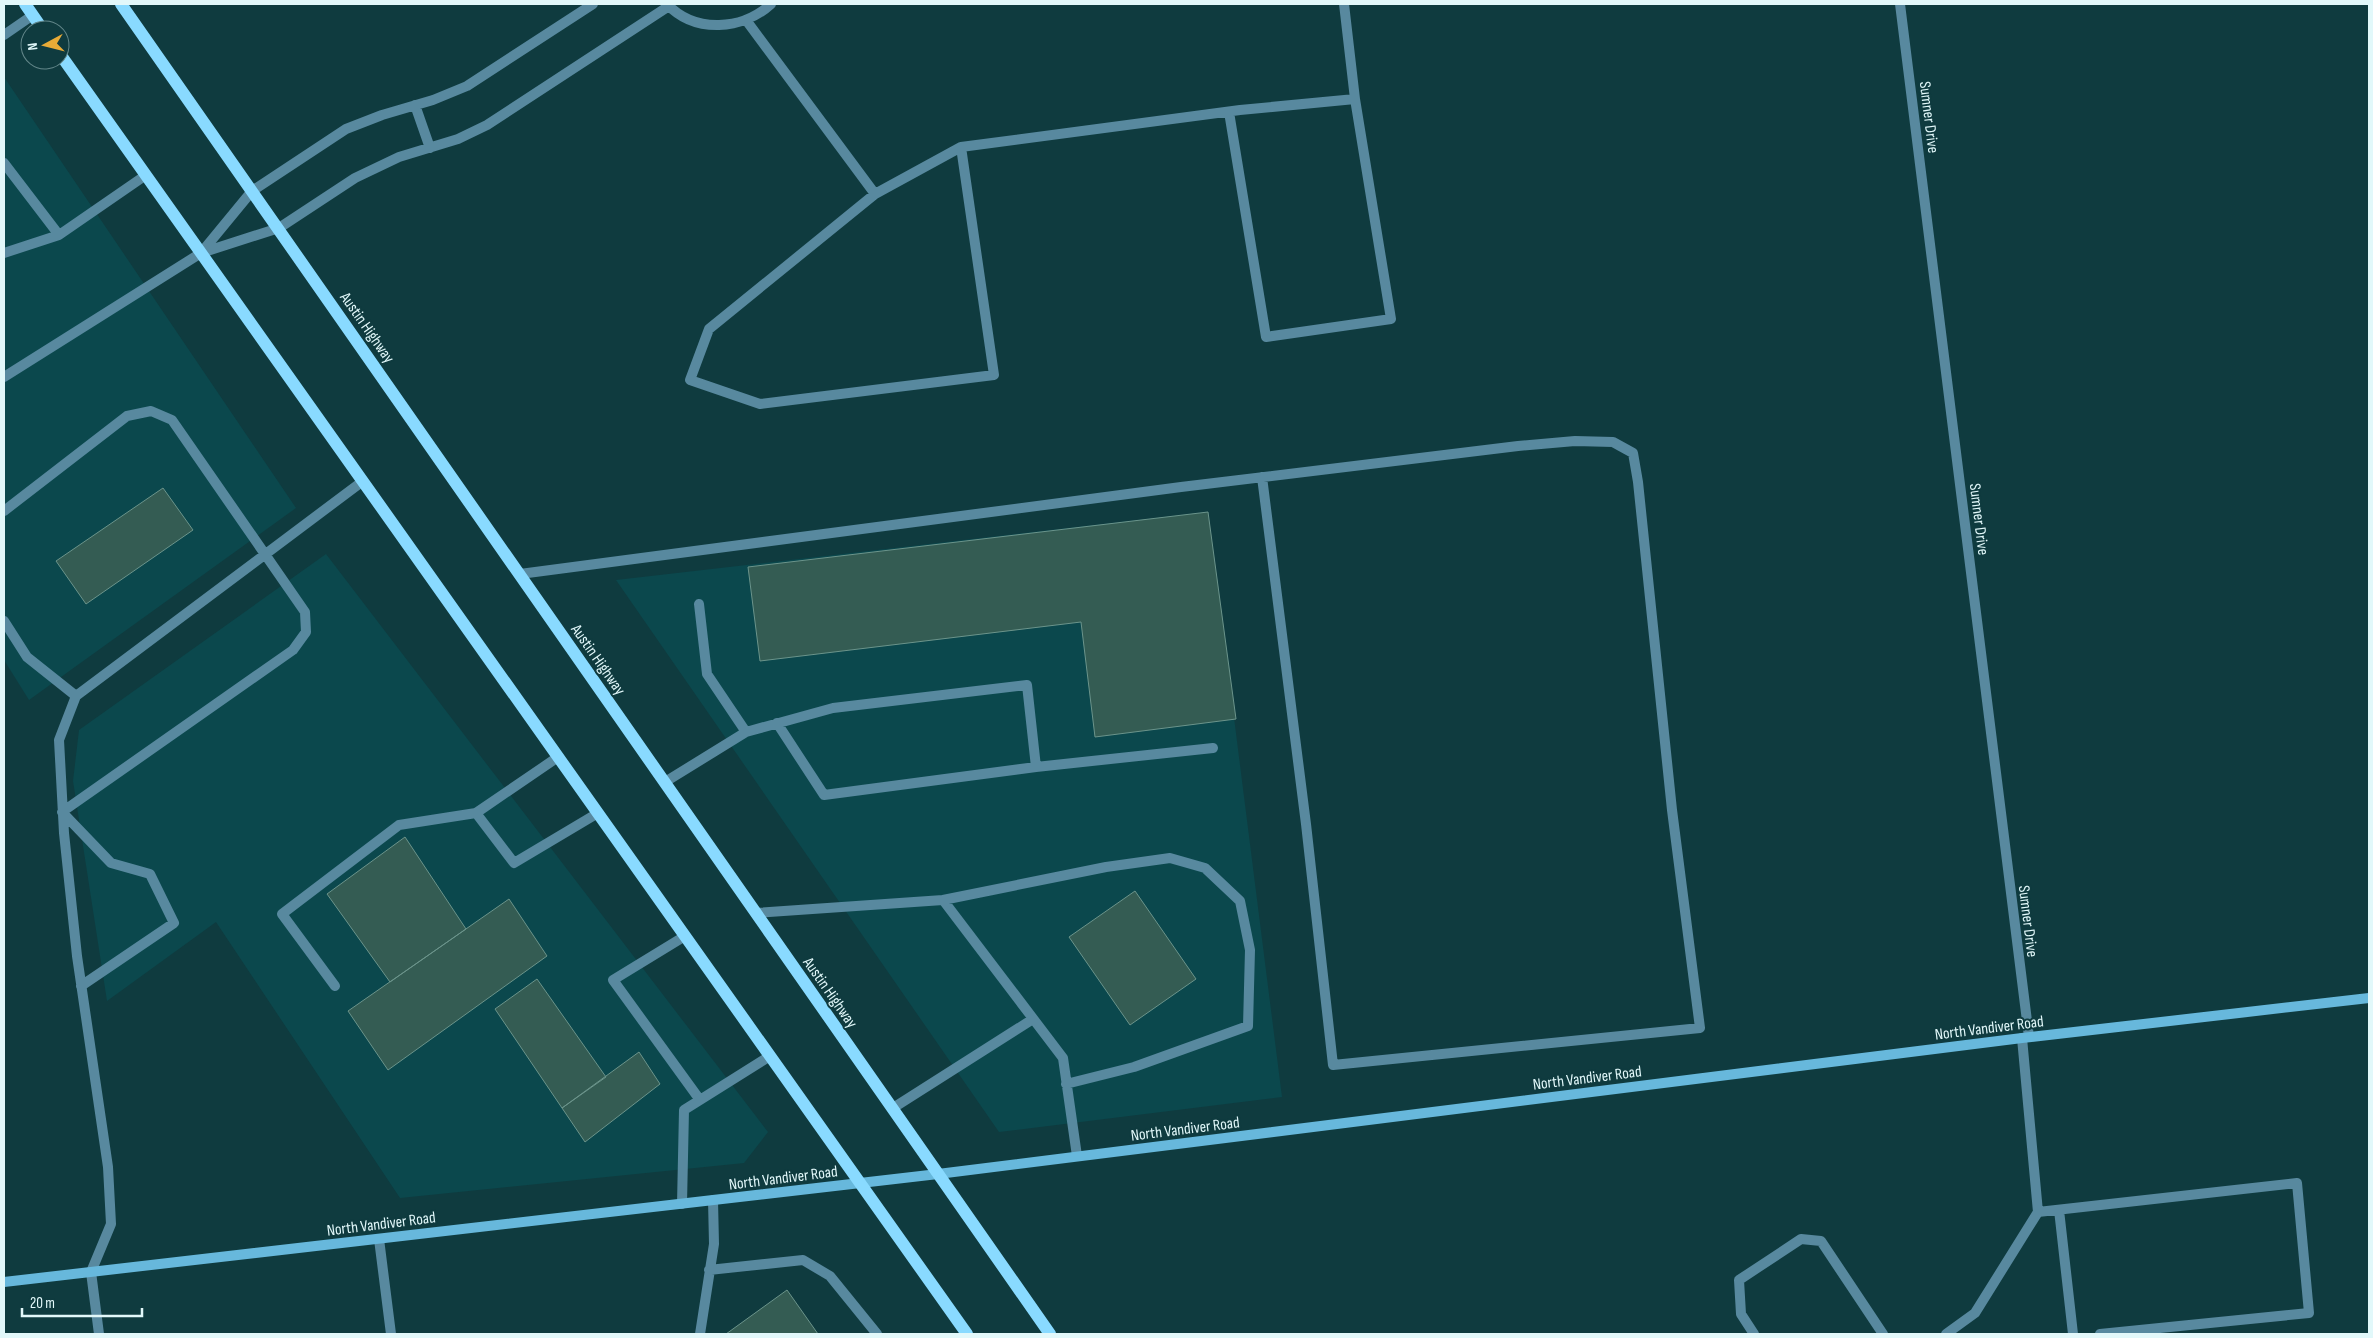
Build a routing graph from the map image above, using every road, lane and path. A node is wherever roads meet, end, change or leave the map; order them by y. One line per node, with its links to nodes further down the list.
1 (25, 4): 8 (main road)
2 (121, 4): 20 (main road, Austin Highway)
3 (592, 4): 14 (street)
4 (771, 4): 10 (street)
5 (1344, 4): 13 (street)
6 (1900, 4): 51 (street, Sumner Drive)
7 (668, 5): 10 (street); 17 (street)
8 (33, 15): 9 (main road); 11 (street)
9 (36, 20)
10 (746, 20): 21 (street)
11 (4, 35)
12 (70, 68): 19 (main road)
13 (1354, 99): 15 (street); 15 (street)
14 (415, 105): 17 (street); 20 (street)
15 (1229, 112): 16 (street)
16 (961, 147): 21 (street); 21 (street)
17 (430, 148): 22 (street)
18 (4, 162): 23 (street)
19 (146, 175): 23 (street); 24 (main road)
20 (252, 191): 22 (main road, Austin Highway); 24 (street)
21 (874, 194)
22 (279, 228): 24 (street); 31 (main road, Austin Highway)
23 (59, 236): 25 (street)
24 (200, 252): 26 (street); 28 (main road)
25 (4, 253)
26 (4, 377)
27 (1262, 477): 27 (street); 31 (street)
28 (363, 481): 30 (street); 38 (main road)
29 (4, 511): 30 (street)
30 (264, 556): 34 (street); 41 (street)
31 (520, 574): 40 (main road, Austin Highway)
32 (699, 604): 36 (street)
33 (4, 621): 34 (street)
34 (76, 696): 41 (street)
35 (777, 723): 36 (street); 39 (street); 39 (street)
36 (746, 732): 40 (street)
37 (1213, 748): 39 (street)
38 (558, 757): 42 (street); 43 (main road)
39 (1036, 767)
40 (665, 782): 45 (main road, Austin Highway)
41 (62, 812): 47 (street); 47 (street)
42 (476, 813): 43 (street); 48 (street)
43 (598, 813): 46 (main road)
44 (942, 900): 45 (street); 50 (street); 53 (street)
45 (756, 913): 55 (main road, Austin Highway)
46 (685, 936): 52 (main road); 54 (street)
47 (81, 986): 65 (street)
48 (335, 986)
49 (2369, 998): 51 (street, North Vandiver Road)
50 (1033, 1019): 53 (street); 55 (street)
51 (2025, 1038): 56 (street, North Vandiver Road); 62 (street, Sumner Drive)
52 (770, 1056): 54 (street); 58 (main road)
53 (1066, 1084): 56 (street)
54 (700, 1100): 60 (street)
55 (893, 1108): 57 (main road, Austin Highway)
56 (1077, 1156): 57 (street, North Vandiver Road)
57 (938, 1174): 58 (street, North Vandiver Road); 72 (main road, Austin Highway)
58 (860, 1183): 59 (street, North Vandiver Road); 71 (main road)
59 (712, 1200): 60 (street, North Vandiver Road); 64 (street)
60 (682, 1204): 63 (street, North Vandiver Road)
61 (2059, 1210): 62 (street); 76 (street); 77 (street)
62 (2038, 1212): 75 (street)
63 (379, 1239): 65 (street, North Vandiver Road); 68 (street)
64 (709, 1270): 69 (street); 70 (street)
65 (91, 1272): 66 (street, North Vandiver Road); 67 (street)
66 (4, 1282)
67 (99, 1334)
68 (391, 1334)
69 (700, 1334)
70 (877, 1334)
71 (967, 1334)
72 (1050, 1334)
73 (1754, 1334): 74 (street)
74 (1883, 1334)
75 (1946, 1334)
76 (2073, 1334)
77 (2100, 1334)

